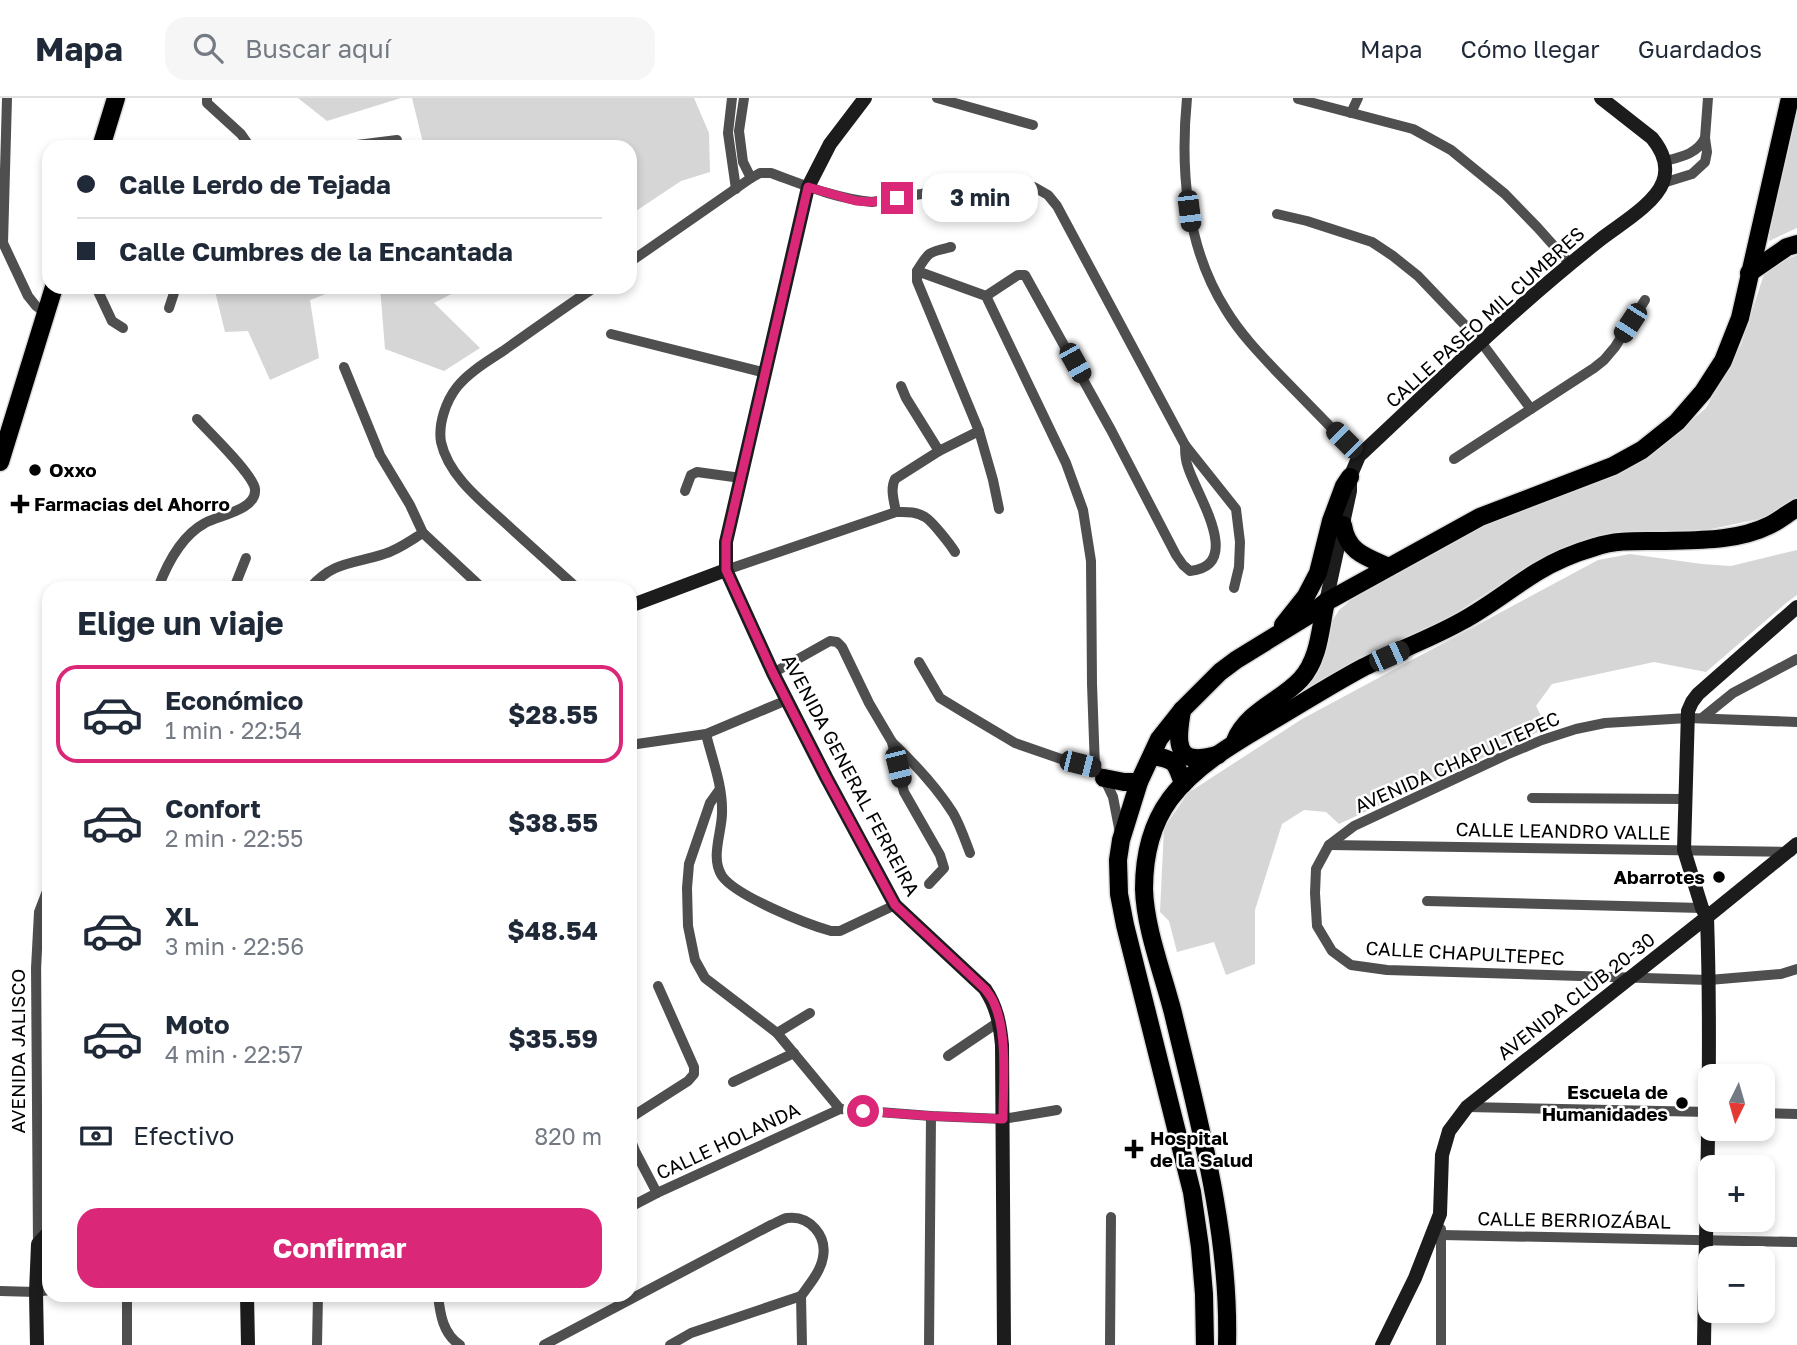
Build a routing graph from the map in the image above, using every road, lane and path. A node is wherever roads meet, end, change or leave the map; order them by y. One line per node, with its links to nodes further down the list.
1 (7, 98): 16 (street)
2 (116, 98): 19 (main road)
3 (207, 98): 20 (street)
4 (732, 98): 26 (street)
5 (744, 98): 23 (street)
6 (865, 98): 25 (street)
7 (937, 98): 15 (street)
8 (1187, 98): 54 (street)
9 (1357, 98): 14 (street)
10 (1601, 98): 22 (street)
11 (1708, 98): 17 (street)
12 (1790, 98): 34 (main road)
13 (1298, 99): 14 (street)
14 (1351, 113): 32 (street)
15 (1032, 125)
16 (4, 128): 28 (street)
17 (1705, 138): 22 (street); 24 (street)
18 (397, 139): 21 (street)
19 (103, 140)
20 (245, 140)
21 (390, 140)
22 (1665, 161): 24 (street)
23 (751, 178): 25 (street); 26 (street)
24 (1662, 183): 32 (street, CALLE PASEO MIL CUMBRES)
25 (808, 187): 47 (street); 52 (street)
26 (736, 189): 31 (street)
27 (1276, 214): 45 (street)
28 (1, 244): 42 (street)
29 (1797, 244): 34 (main road)
30 (951, 247): 33 (street)
31 (637, 257)
32 (1570, 264): 45 (street, CALLE PASEO MIL CUMBRES)
33 (917, 273): 39 (street); 51 (street)
34 (1749, 273): 67 (main road)
35 (52, 294): 42 (main road)
36 (98, 294): 43 (street)
37 (174, 294): 41 (street)
38 (585, 294): 73 (street)
39 (986, 296): 52 (street); 91 (street)
40 (1645, 300): 49 (street)
41 (169, 308)
42 (46, 313): 56 (main road)
43 (123, 328)
44 (611, 334): 47 (street)
45 (1481, 342): 49 (street); 54 (street, CALLE PASEO MIL CUMBRES)
46 (344, 367): 64 (street)
47 (766, 373): 58 (street)
48 (901, 386): 53 (street)
49 (1531, 409): 55 (street)
50 (197, 419): 69 (street)
51 (979, 431): 53 (street); 61 (street)
52 (1185, 445): 74 (street)
53 (939, 452): 62 (street)
54 (1359, 456): 57 (street, CALLE PASEO MIL CUMBRES)
55 (1454, 459)
56 (0, 462)
57 (1350, 477): 63 (street, CALLE PASEO MIL CUMBRES); 78 (main road)
58 (741, 478): 59 (street); 68 (street)
59 (685, 491)
60 (1797, 508): 89 (main road)
61 (999, 509)
62 (896, 512): 65 (street); 68 (street)
63 (1343, 524): 67 (main road); 75 (street, CALLE PASEO MIL CUMBRES)
64 (424, 533): 71 (street); 72 (street)
65 (955, 552)
66 (246, 558): 70 (street)
67 (1389, 567): 75 (main road)
68 (726, 570): 76 (street); 81 (street, AVENIDA GENERAL FERREIRA)
69 (161, 581)
70 (237, 581)
71 (316, 581)
72 (475, 581)
73 (569, 581)
74 (1234, 588)
75 (1326, 602): 78 (main road); 89 (main road)
76 (637, 603)
77 (1797, 607): 84 (street)
78 (1270, 639): 83 (main road)
79 (1797, 659): 84 (street)
80 (919, 662): 91 (street)
81 (773, 673): 82 (street, AVENIDA GENERAL FERREIRA); 87 (street)
82 (787, 700): 86 (street); 104 (street, AVENIDA GENERAL FERREIRA)
83 (1182, 710): 89 (main road); 90 (main road)
84 (1695, 718): 85 (street, AVENIDA CHAPULTEPEC); 96 (street); 98 (street, AVENIDA CHAPULTEPEC)
85 (1797, 722)
86 (706, 734): 88 (street); 94 (street)
87 (892, 742): 101 (street); 102 (street)
88 (637, 744)
89 (1226, 749): 93 (main road)
90 (1152, 756): 92 (main road); 93 (main road)
91 (1100, 773): 92 (main road); 97 (street)
92 (1139, 782): 97 (main road)
93 (1183, 784): 163 (main road)
94 (720, 789): 104 (street); 115 (street)
95 (1532, 798): 96 (street)
96 (1685, 799): 100 (street)
97 (1121, 840): 162 (main road)
98 (1329, 845): 100 (street, CALLE LEANDRO VALLE); 108 (street, CALLE CHAPULTEPEC)
99 (1794, 849): 100 (street, CALLE LEANDRO VALLE); 105 (street, AVENIDA CLUB 20-30)
100 (1684, 850): 105 (street)
101 (970, 853)
102 (929, 884)
103 (1427, 901): 105 (street)
104 (895, 905): 112 (street, AVENIDA GENERAL FERREIRA)
105 (1705, 913): 108 (street, AVENIDA CLUB 20-30); 109 (street)
106 (42, 940): 113 (street, AVENIDA JALISCO)
107 (1797, 969): 109 (street, CALLE CHAPULTEPEC)
108 (1630, 977): 109 (street, CALLE CHAPULTEPEC); 120 (street, AVENIDA CLUB 20-30)
109 (1709, 980): 118 (street)
110 (658, 986): 125 (street)
111 (810, 1013): 115 (street)
112 (1000, 1021): 117 (street); 128 (street, AVENIDA GENERAL FERREIRA)
113 (36, 1025): 114 (street); 139 (street, AVENIDA JALISCO)
114 (42, 1025)
115 (777, 1033): 116 (street)
116 (794, 1053): 119 (street); 121 (street)
117 (948, 1056)
118 (1709, 1064)
119 (733, 1082)
120 (1467, 1107): 123 (street); 133 (street, AVENIDA CLUB 20-30)
121 (841, 1109): 127 (street); 131 (street, CALLE HOLANDA)
122 (1057, 1110): 128 (street)
123 (1698, 1112)
124 (1775, 1113): 126 (street)
125 (637, 1114)
126 (1797, 1114)
127 (931, 1116): 128 (street); 159 (street)
128 (1003, 1119): 160 (street, AVENIDA GENERAL FERREIRA)
129 (1708, 1141): 137 (street)
130 (637, 1155): 131 (street)
131 (657, 1193): 132 (street, CALLE HOLANDA)
132 (637, 1203)
133 (1440, 1214): 135 (street); 164 (street, AVENIDA CLUB 20-30)
134 (1111, 1217): 161 (street)
135 (1442, 1235): 137 (street, CALLE BERRIOZÁBAL); 165 (street)
136 (42, 1240): 139 (street)
137 (1706, 1240): 138 (street, CALLE BERRIOZÁBAL); 166 (street)
138 (1797, 1242)
139 (38, 1244): 140 (street, AVENIDA JALISCO)
140 (42, 1282)
141 (0, 1291): 142 (street)
142 (42, 1291)
143 (637, 1295): 144 (street)
144 (801, 1296): 157 (street); 158 (street)
145 (42, 1300): 151 (street, AVENIDA JALISCO)
146 (127, 1302): 152 (street)
147 (247, 1302): 153 (street)
148 (318, 1302): 154 (street)
149 (439, 1302): 155 (street)
150 (625, 1302): 156 (street)
151 (37, 1345)
152 (127, 1345)
153 (248, 1345)
154 (317, 1345)
155 (460, 1345)
156 (544, 1345)
157 (670, 1345)
158 (802, 1345)
159 (929, 1345)
160 (1004, 1345)
161 (1110, 1345)
162 (1205, 1345)
163 (1227, 1345)
164 (1382, 1345)
165 (1441, 1345)
166 (1704, 1345)

